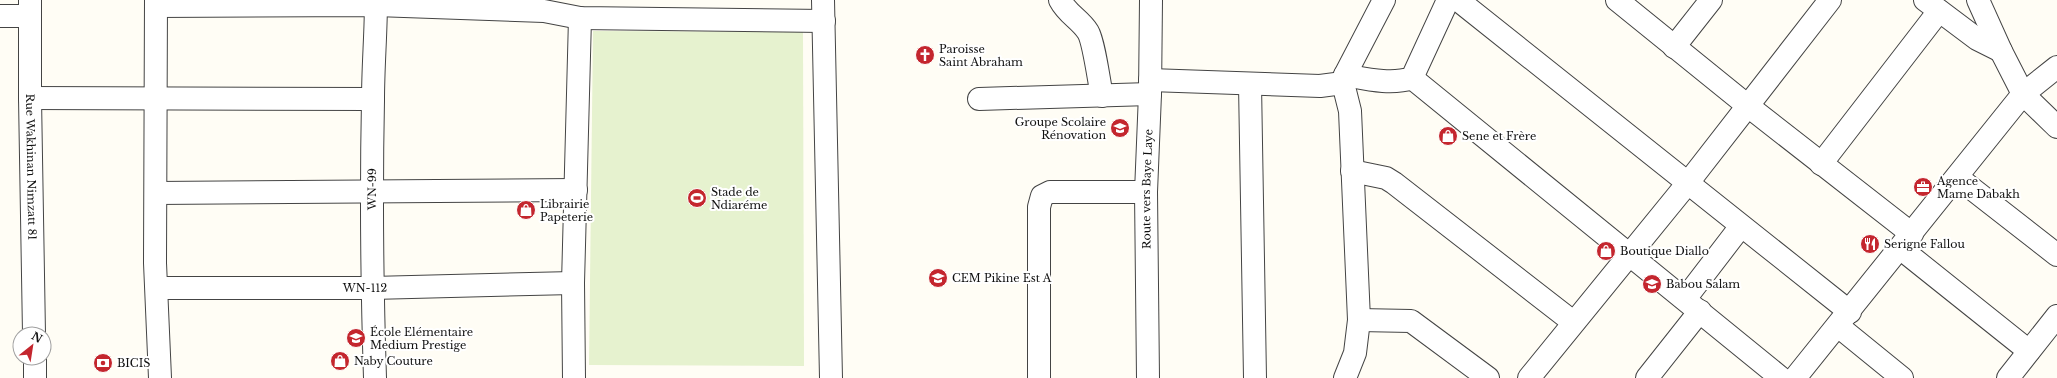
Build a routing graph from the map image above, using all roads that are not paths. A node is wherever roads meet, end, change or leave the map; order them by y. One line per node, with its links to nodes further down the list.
1 (1060, 0): 26 (street)
2 (1151, 0): 24 (street, Route vers Baye Laye)
3 (1384, 0): 22 (street)
4 (1448, 0): 21 (street)
5 (1458, 0): 36 (street)
6 (1617, 0): 18 (street)
7 (1711, 0): 18 (street)
8 (1830, 0): 31 (street)
9 (1978, 0): 19 (street)
10 (156, 3): 11 (street); 30 (street)
11 (376, 3): 17 (street); 28 (street, WN-99)
12 (1932, 5): 19 (street); 33 (street)
13 (30, 8): 16 (street); 27 (street, Rue Wakhinan Nimzatt 81)
14 (608, 9): 15 (street); 17 (street)
15 (824, 11): 60 (street)
16 (0, 16)
17 (580, 18): 37 (street)
18 (1674, 47): 31 (street)
19 (2001, 51): 25 (street)
20 (2057, 67): 25 (street)
21 (1412, 78): 22 (street); 43 (street)
22 (1344, 79): 23 (street); 34 (street)
23 (1250, 84): 24 (street); 63 (street)
24 (1150, 87): 26 (street); 38 (street, Route vers Baye Laye)
25 (2023, 94): 32 (street); 35 (street)
26 (1102, 96): 29 (street)
27 (30, 98): 30 (street); 53 (street, Rue Wakhinan Nimzatt 81)
28 (373, 99): 30 (street); 40 (street, WN-99)
29 (979, 99)
30 (156, 100): 39 (street)
31 (1748, 106): 33 (street); 36 (street)
32 (2057, 127)
33 (1821, 164): 42 (street)
34 (1352, 171): 51 (street); 52 (street)
35 (1957, 177): 42 (street); 44 (street)
36 (1687, 184): 41 (street); 43 (street)
37 (576, 190): 40 (street); 45 (street)
38 (1146, 192): 61 (street); 62 (street, Route vers Baye Laye)
39 (156, 193): 40 (street); 46 (street)
40 (372, 193): 47 (street, WN-99)
41 (1740, 226): 48 (street); 50 (street)
42 (1906, 241): 50 (street); 54 (street)
43 (1629, 253): 48 (street); 52 (street)
44 (2057, 255)
45 (573, 282): 47 (street, WN-112); 59 (street)
46 (157, 288): 47 (street, WN-112); 57 (street)
47 (372, 288): 58 (street, WN-99)
48 (1692, 305): 67 (street); 68 (street)
49 (2057, 316): 54 (street)
50 (1844, 319): 69 (street); 70 (street)
51 (1359, 320): 64 (street); 65 (street)
52 (1574, 322): 66 (street)
53 (34, 326)
54 (2029, 351): 71 (street)
55 (35, 366): 56 (street)
56 (35, 378)
57 (160, 378)
58 (375, 378)
59 (574, 378)
60 (831, 378)
61 (1039, 378)
62 (1148, 378)
63 (1254, 378)
64 (1345, 378)
65 (1488, 378)
66 (1529, 378)
67 (1647, 378)
68 (1781, 378)
69 (1795, 378)
70 (1902, 378)
71 (2008, 378)

